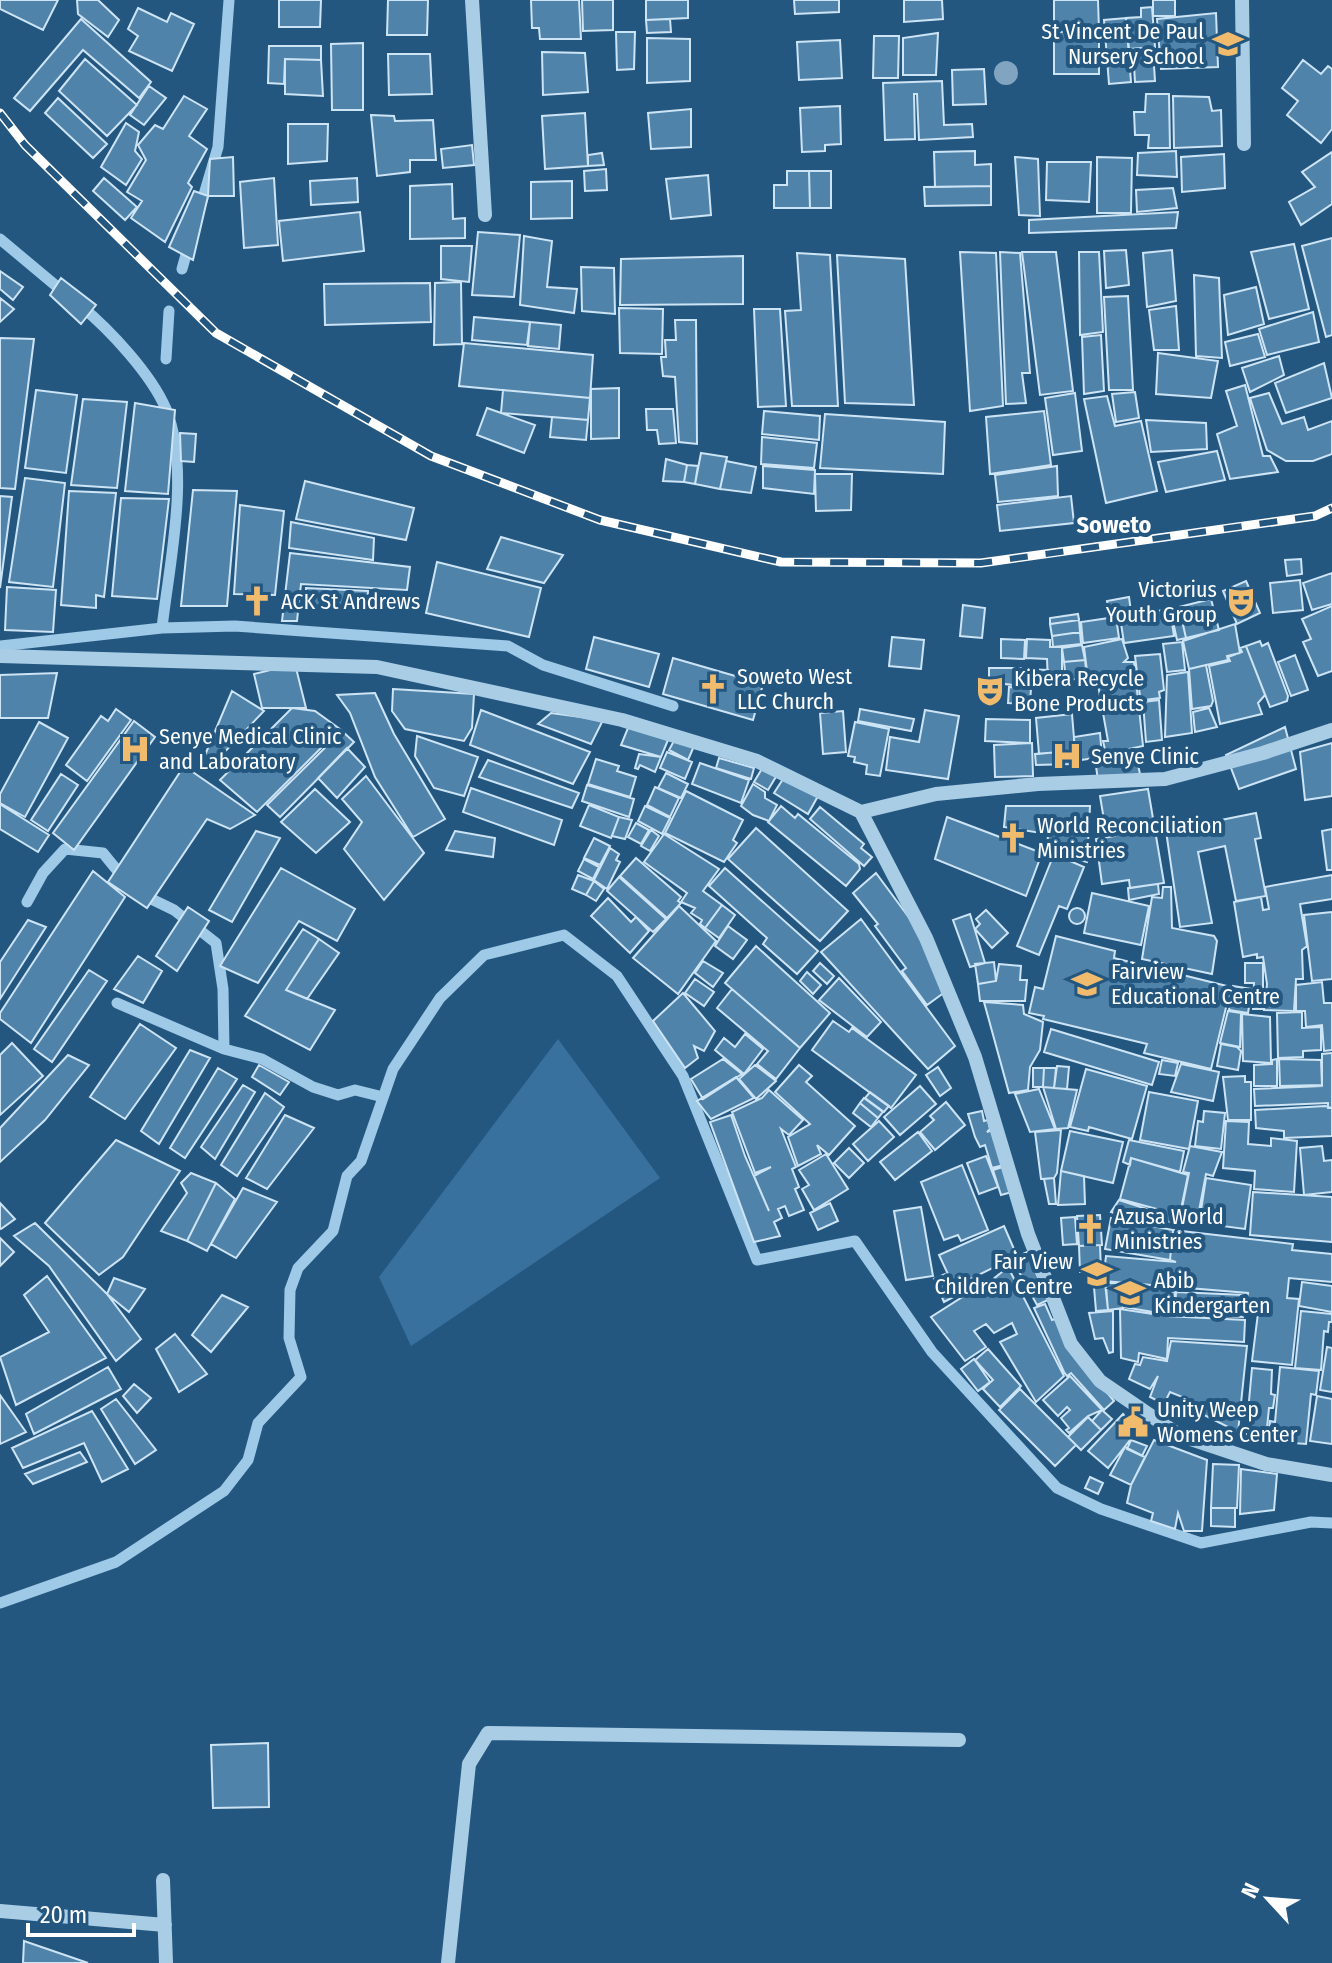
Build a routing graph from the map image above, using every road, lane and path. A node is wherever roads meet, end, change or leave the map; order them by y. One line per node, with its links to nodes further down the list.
1 (472, 0): 4 (street)
2 (1242, 0): 3 (street)
3 (1244, 144)
4 (485, 215)
5 (0, 656): 7 (street)
6 (1332, 730): 7 (street)
7 (861, 812): 8 (street)
8 (1332, 1475)
9 (959, 1740): 14 (street)
10 (163, 1880): 12 (street)
11 (0, 1911): 12 (street)
12 (165, 1925): 13 (street)
13 (166, 1963)
14 (448, 1963)

